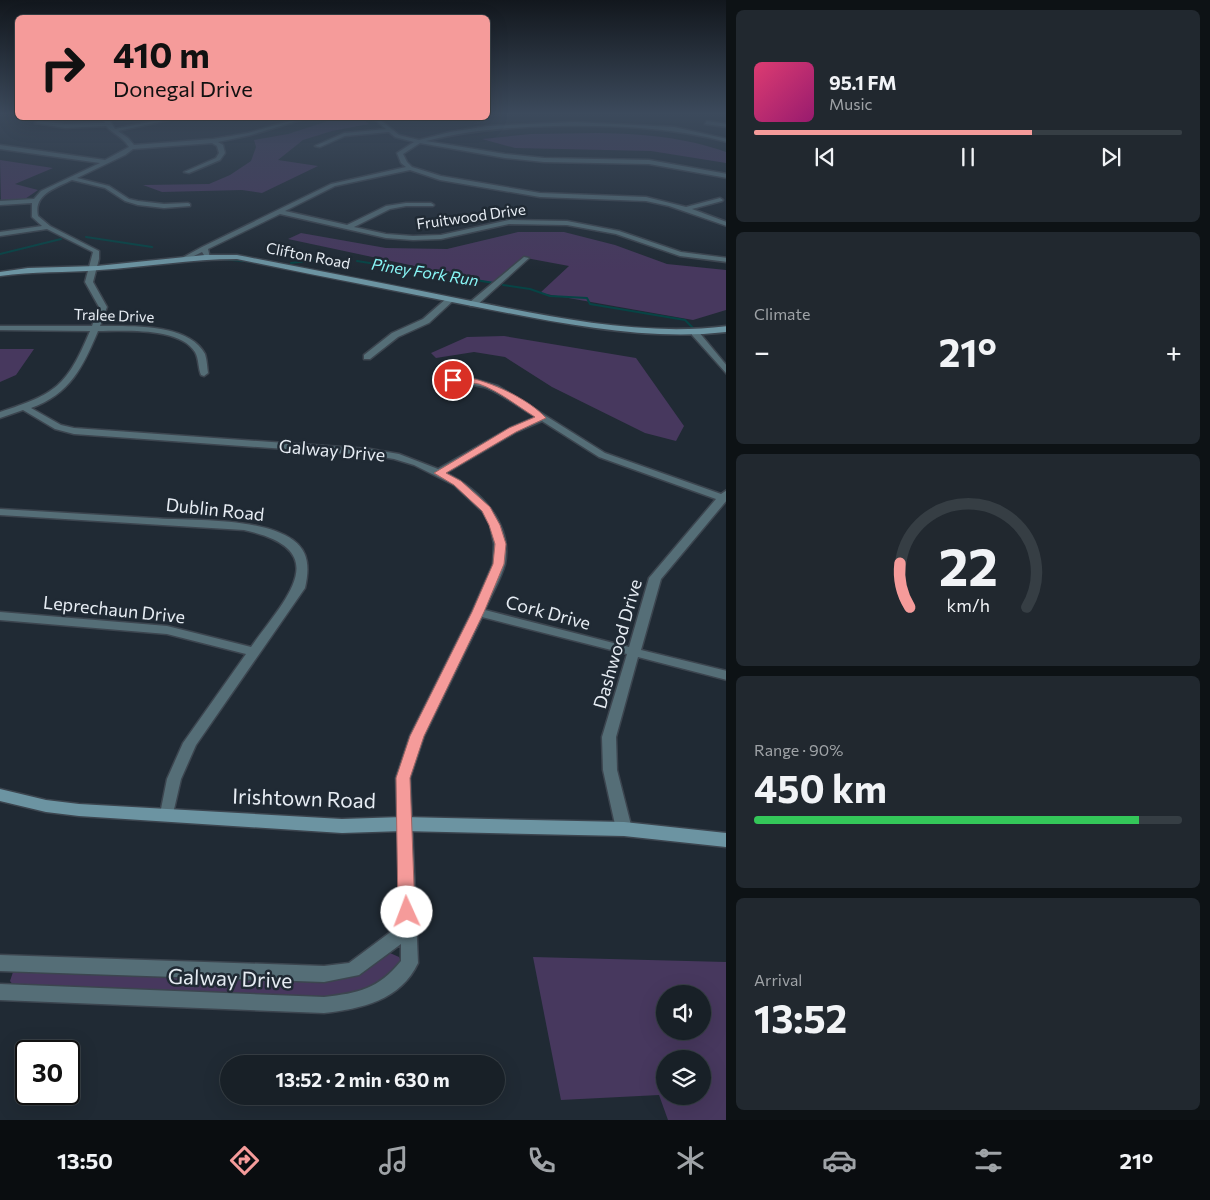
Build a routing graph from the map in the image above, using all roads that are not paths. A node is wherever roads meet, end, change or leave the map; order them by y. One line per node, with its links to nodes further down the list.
1 (99, 165): 8 (street)
2 (203, 165): 6 (street)
3 (406, 165): 5 (street)
4 (667, 165): 7 (street)
5 (410, 168): 14 (street); 15 (street)
6 (187, 172)
7 (726, 176)
8 (70, 178): 10 (street); 12 (street)
9 (720, 200): 14 (street)
10 (34, 201): 11 (street); 17 (street)
11 (0, 203)
12 (188, 205)
13 (431, 205): 18 (street)
14 (687, 209): 16 (street)
15 (277, 212): 18 (street, Fruitwood Drive); 20 (street)
16 (726, 224)
17 (48, 227): 19 (street); 25 (street)
18 (349, 227): 24 (street, Fruitwood Drive)
19 (0, 234)
20 (204, 248): 21 (street); 23 (street)
21 (208, 257): 23 (main road, Clifton Road); 27 (main road, Clifton Road)
22 (526, 258): 28 (street)
23 (184, 259): 25 (main road, Clifton Road)
24 (726, 260)
25 (92, 268): 26 (main road, Clifton Road); 30 (street)
26 (0, 274)
27 (450, 300): 28 (main road, Clifton Road); 33 (street)
28 (473, 304): 32 (main road, Clifton Road)
29 (0, 328): 30 (street, Tralee Drive)
30 (97, 328): 35 (street, Tralee Drive); 37 (street)
31 (726, 329): 32 (main road, Clifton Road)
32 (695, 333): 34 (street)
33 (367, 357)
34 (726, 372)
35 (204, 373)
36 (453, 380): 39 (street)
37 (24, 407): 38 (street); 40 (street, Galway Drive)
38 (0, 415)
39 (542, 418): 40 (street); 41 (street)
40 (439, 473): 43 (street, Galway Drive)
41 (724, 495): 46 (street, Dashwood Drive)
42 (0, 512): 45 (street, Dublin Road)
43 (478, 612): 46 (street, Cork Drive); 50 (street, Galway Drive)
44 (0, 616): 45 (street, Leprechaun Drive)
45 (253, 652): 49 (street, Dublin Road)
46 (632, 654): 47 (street, Cork Drive); 51 (street, Dashwood Drive)
47 (726, 676)
48 (0, 796): 49 (main road, Irishtown Road)
49 (167, 814): 50 (main road, Irishtown Road)
50 (403, 824): 51 (main road, Irishtown Road); 53 (street, Galway Drive)
51 (624, 829): 52 (main road, Irishtown Road)
52 (726, 840)
53 (407, 930): 54 (street, Galway Drive); 55 (street, Galway Drive)
54 (0, 963)
55 (0, 992)

